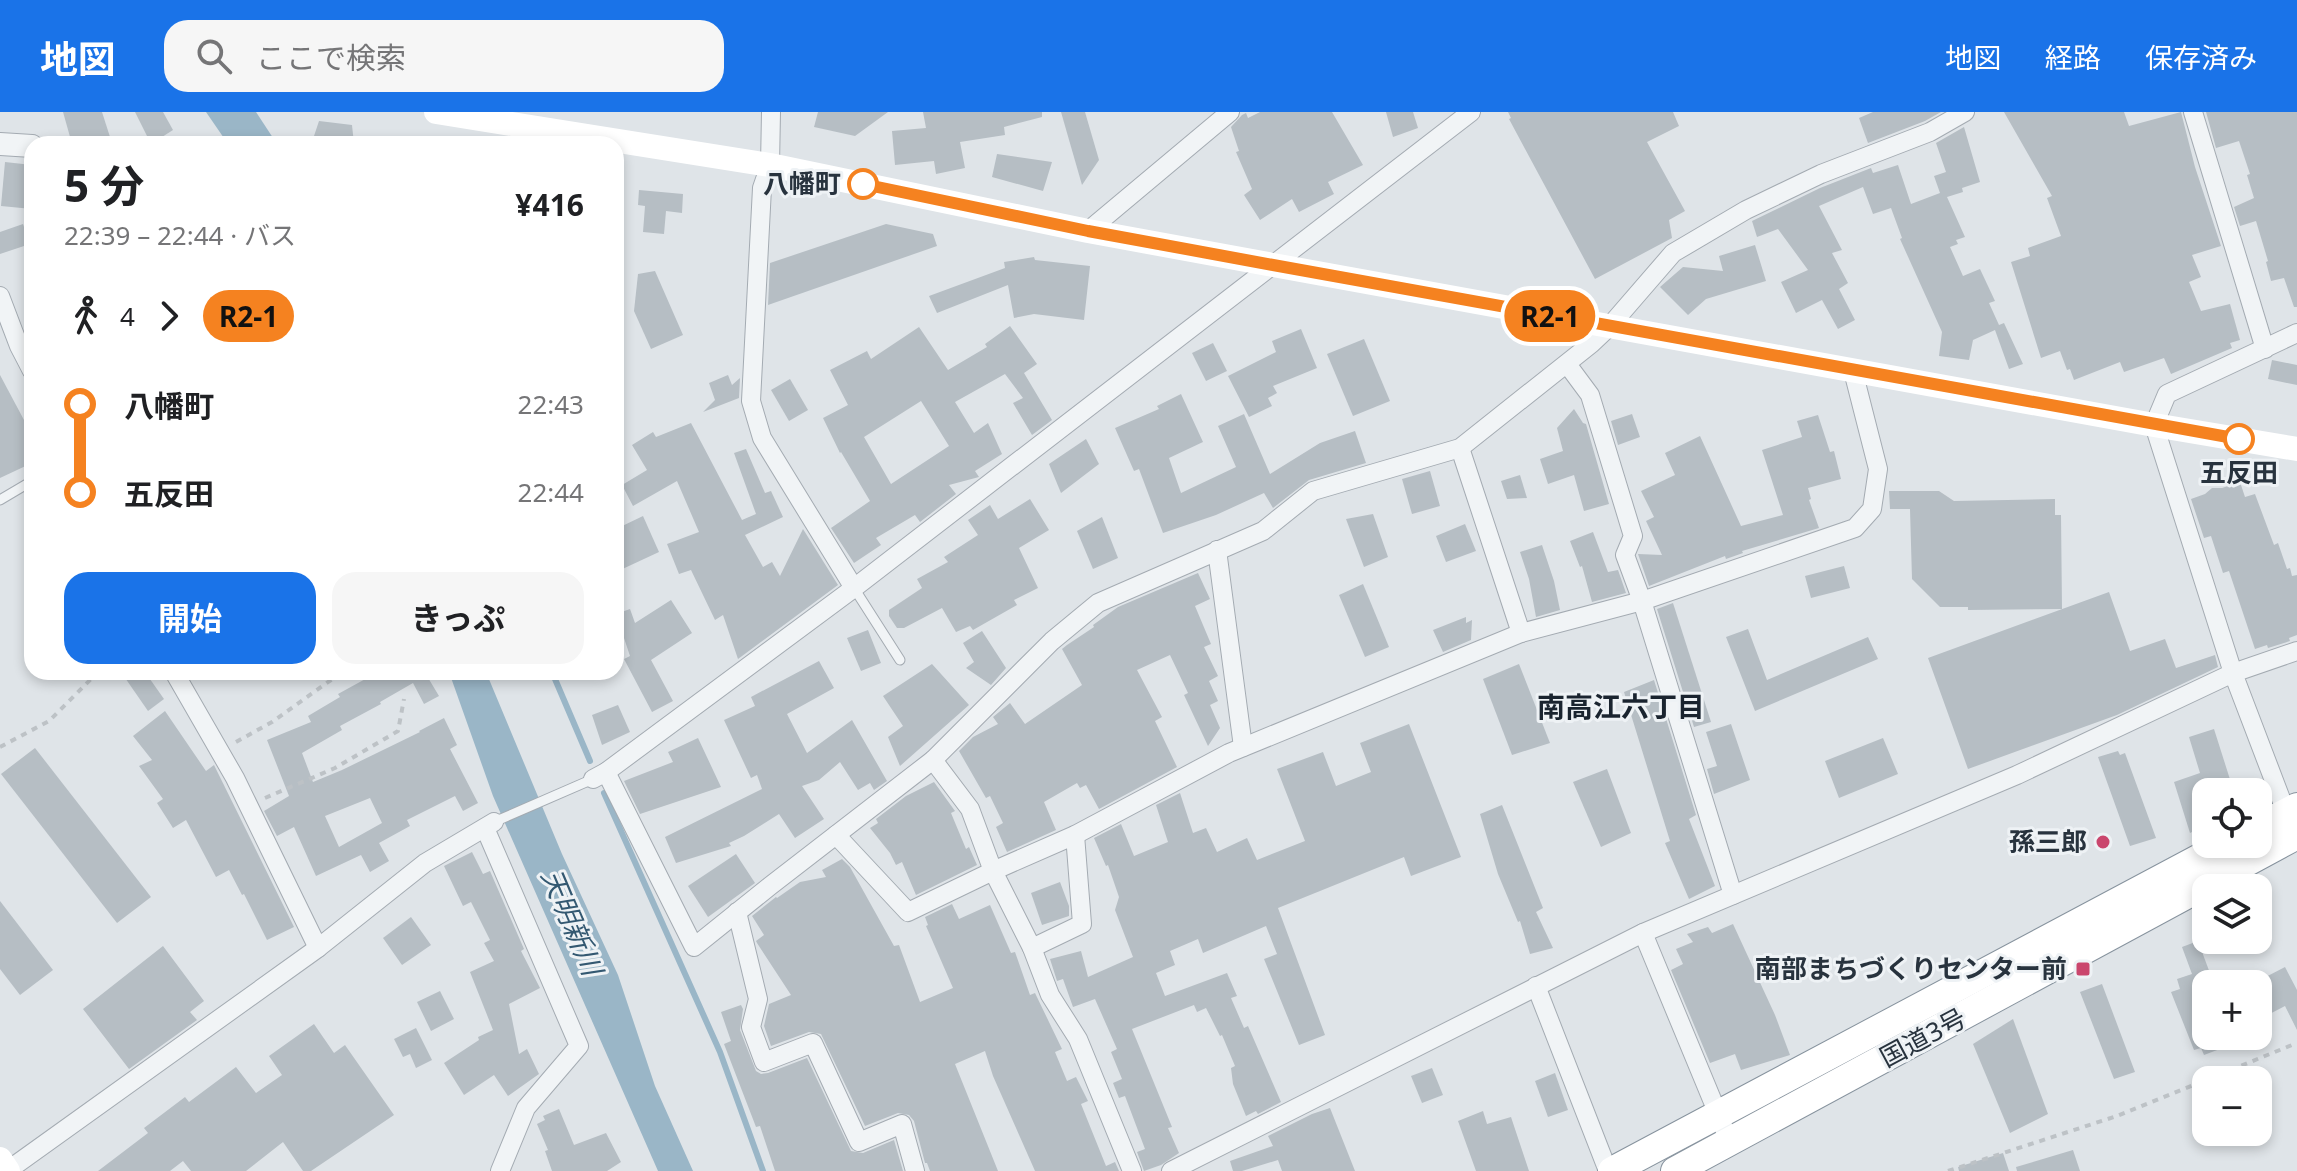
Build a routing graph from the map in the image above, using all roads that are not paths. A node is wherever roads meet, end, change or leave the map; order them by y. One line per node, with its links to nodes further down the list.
1 (436, 112): 7 (main road)
2 (771, 112): 11 (street)
3 (1230, 112): 12 (street)
4 (1471, 112): 13 (street)
5 (1965, 112): 15 (street)
6 (2193, 112): 17 (street)
7 (562, 136)
8 (0, 144): 9 (street)
9 (24, 146)
10 (624, 146): 11 (main road)
11 (770, 165): 12 (main road); 27 (street)
12 (1088, 231): 13 (main road)
13 (1273, 265): 15 (main road); 27 (street)
14 (0, 296): 18 (street)
15 (1609, 327): 19 (street); 20 (main road)
16 (2297, 333): 17 (street)
17 (2265, 349): 21 (street)
18 (24, 356)
19 (1567, 364): 22 (street); 28 (street)
20 (1853, 371): 21 (main road); 28 (street)
21 (2154, 425): 23 (main road); 32 (street)
22 (1460, 448): 26 (street); 29 (street)
23 (2297, 449)
24 (24, 486): 25 (lane)
25 (0, 500)
26 (1217, 550): 34 (street); 35 (street)
27 (854, 588): 31 (lane); 36 (street)
28 (1642, 601): 29 (street); 44 (street)
29 (1521, 633): 34 (street)
30 (2297, 651): 32 (street)
31 (900, 660)
32 (2233, 673): 37 (street); 44 (street)
33 (179, 680): 47 (street)
34 (1243, 747): 41 (street)
35 (933, 760): 40 (street); 43 (street)
36 (600, 776): 38 (lane); 45 (street)
37 (2294, 821): 39 (highway); 51 (highway, 国道3号)
38 (489, 825): 47 (street); 54 (street)
39 (2272, 825)
40 (836, 835): 43 (street); 45 (street)
41 (1075, 835): 43 (street); 48 (street)
42 (2200, 858): 50 (highway, 国道3号)
43 (993, 871): 48 (street)
44 (1733, 895): 46 (street)
45 (737, 912): 55 (street)
46 (1643, 933): 49 (street); 50 (street)
47 (318, 948): 53 (street)
48 (1032, 948): 56 (street)
49 (1536, 986): 57 (street); 58 (street)
50 (1718, 1113): 51 (street); 58 (highway, 国道3号)
51 (1730, 1143): 59 (highway, 国道3号)
52 (0, 1159): 53 (main road)
53 (8, 1171)
54 (500, 1171)
55 (915, 1171)
56 (1132, 1171)
57 (1171, 1171)
58 (1610, 1171)
59 (1675, 1171)

